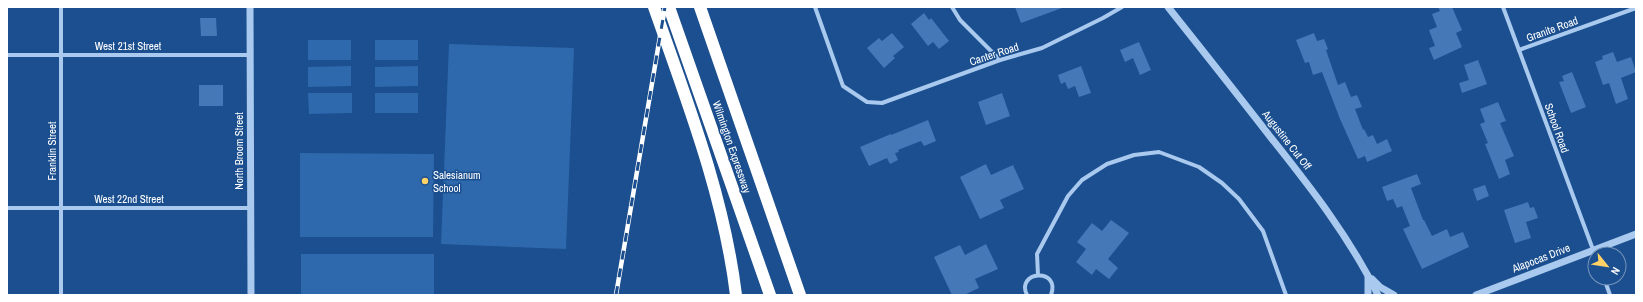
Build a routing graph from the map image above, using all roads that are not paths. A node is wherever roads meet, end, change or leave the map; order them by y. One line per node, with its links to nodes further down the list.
1 (60, 7): 14 (street, Franklin Street)
2 (250, 7): 15 (street, North Broom Street)
3 (654, 7): 26 (highway)
4 (669, 7): 29 (highway, Wilmington Expressway)
5 (700, 7): 30 (highway, Wilmington Expressway)
6 (815, 7): 16 (street, Canter Road)
7 (952, 7): 16 (street)
8 (1122, 7): 16 (street, Canter Road)
9 (1168, 7): 24 (street, Augustine Cut Off)
10 (1503, 7): 12 (street, School Road)
11 (1636, 8): 12 (street, Granite Road)
12 (1519, 50): 21 (street, School Road)
13 (7, 55): 14 (street, West 21st Street)
14 (60, 55): 15 (street, West 21st Street); 18 (street, Franklin Street)
15 (250, 55): 19 (street, North Broom Street)
16 (1000, 60)
17 (7, 208): 18 (street, West 22nd Street)
18 (62, 208): 19 (street, West 22nd Street); 27 (street, Franklin Street)
19 (250, 208): 28 (street, North Broom Street)
20 (1636, 234): 22 (street, Alapocas Drive)
21 (1592, 246)
22 (1608, 246)
23 (1587, 255): 37 (street, Alapocas Drive)
24 (1368, 274): 34 (street); 35 (street, Augustine Cut Off); 36 (street)
25 (1038, 275): 31 (street); 32 (street); 33 (street)
26 (736, 293)
27 (61, 295)
28 (251, 295)
29 (770, 295)
30 (800, 295)
31 (1027, 295)
32 (1051, 295)
33 (1286, 295)
34 (1368, 295)
35 (1378, 295)
36 (1394, 295)
37 (1476, 295)

